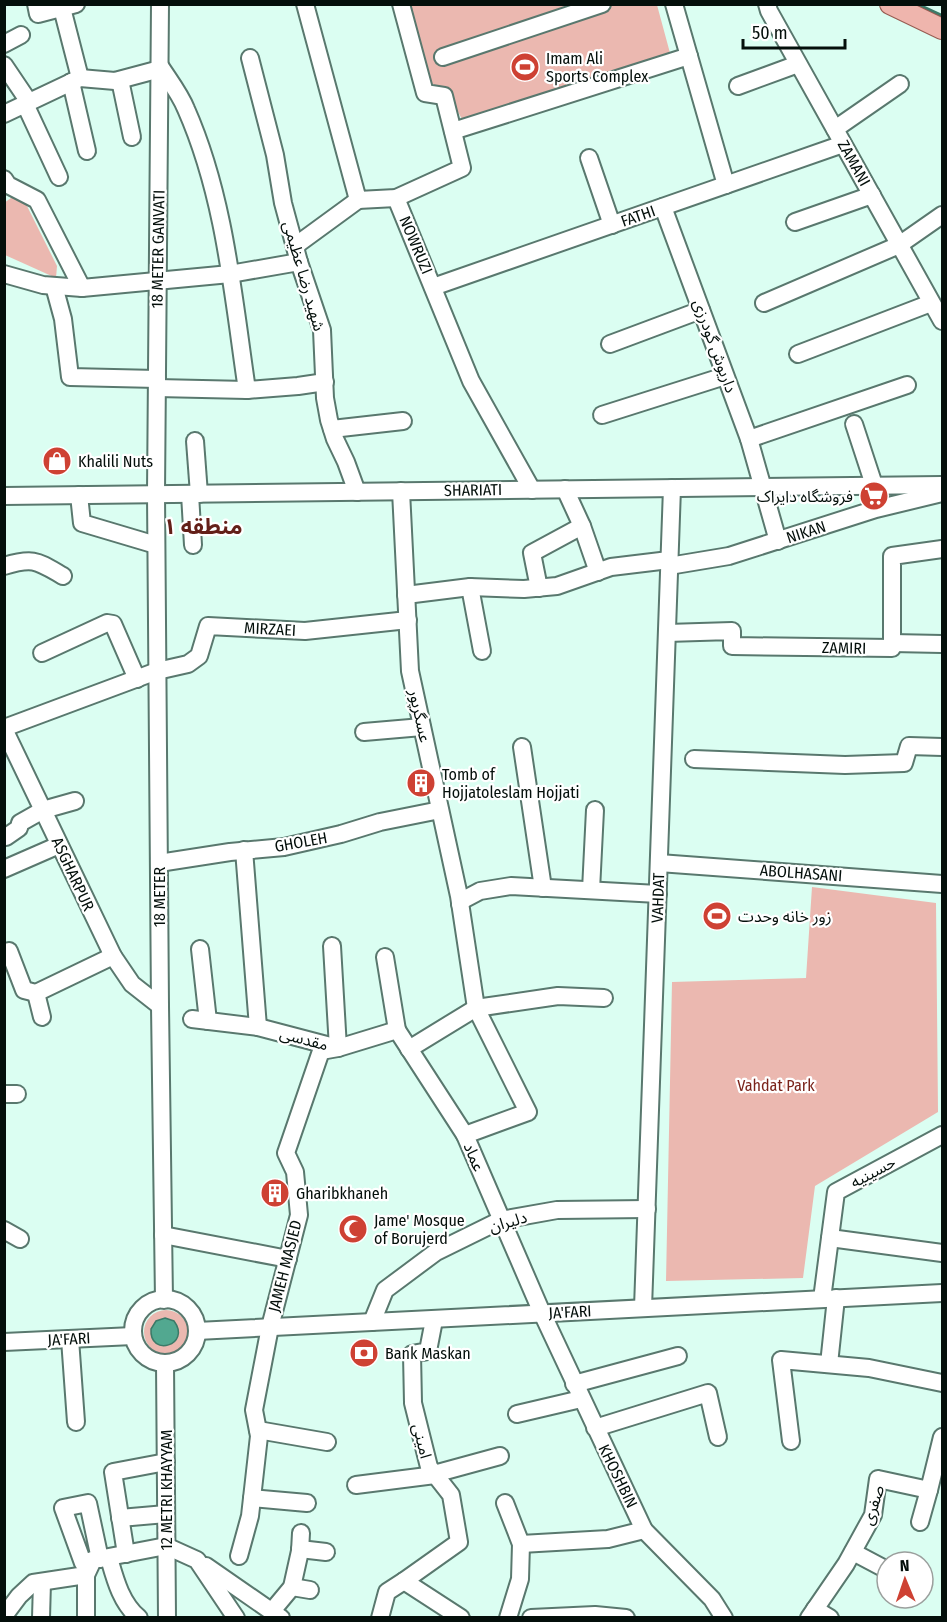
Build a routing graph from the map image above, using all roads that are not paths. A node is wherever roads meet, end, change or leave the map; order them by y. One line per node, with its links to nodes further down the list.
1 (36, 4): 9 (street)
2 (160, 4): 19 (street, 18 METER GANVATI)
3 (305, 4): 37 (street)
4 (400, 4): 27 (street, NOWRUZI)
5 (602, 4): 15 (street)
6 (674, 4): 14 (street)
7 (752, 4): 10 (street)
8 (890, 4): 11 (main road)
9 (69, 6): 20 (street)
10 (768, 8): 17 (street, ZAMANI)
11 (942, 29)
12 (21, 35): 13 (street)
13 (4, 44)
14 (689, 56): 27 (street); 34 (street)
15 (443, 57)
16 (250, 58): 43 (street, شهید رضا عظیمی)
17 (798, 64): 23 (street); 26 (street, ZAMANI)
18 (4, 65): 24 (street)
19 (160, 67): 21 (street); 44 (street); 46 (street, 18 METER GANVATI)
20 (75, 80): 21 (street); 24 (street); 30 (street)
21 (120, 80): 28 (street)
22 (900, 84): 26 (street)
23 (738, 86)
24 (27, 103): 25 (street); 32 (street)
25 (4, 114)
26 (835, 129): 29 (street, ZAMANI)
27 (453, 131): 36 (street, NOWRUZI)
28 (132, 137)
29 (843, 144): 34 (street, FATHI); 35 (street, ZAMANI)
30 (87, 151)
31 (589, 158): 41 (street)
32 (59, 177)
33 (4, 179): 49 (street)
34 (726, 185): 38 (street, FATHI)
35 (872, 195): 40 (street); 42 (street, ZAMANI)
36 (396, 198): 37 (street); 48 (street, NOWRUZI)
37 (358, 200): 43 (street)
38 (663, 207): 41 (street, FATHI); 52 (street, داریوش گودرزی)
39 (942, 215): 42 (street)
40 (795, 222)
41 (612, 225): 48 (street, FATHI)
42 (899, 245): 50 (street); 51 (street, ZAMANI)
43 (297, 254): 44 (street); 57 (street, شهید رضا عظیمی)
44 (230, 273): 46 (street); 60 (street)
45 (4, 274): 47 (street)
46 (158, 282): 49 (street); 58 (street, 18 METER GANVATI)
47 (54, 286): 49 (street); 58 (street)
48 (433, 287): 72 (street, NOWRUZI)
49 (82, 288)
50 (764, 303)
51 (931, 303): 53 (street, ZAMANI); 55 (street)
52 (701, 310): 54 (street); 56 (street, داریوش گودرزی)
53 (942, 320)
54 (610, 344)
55 (798, 354)
56 (725, 376): 61 (street); 65 (street, داریوش گودرزی)
57 (325, 382): 60 (street); 64 (street, شهید رضا عظیمی)
58 (157, 383): 60 (street); 76 (street, 18 METER GANVATI)
59 (907, 385): 65 (street)
60 (247, 390)
61 (602, 415)
62 (403, 421): 64 (street)
63 (854, 424): 67 (street)
64 (332, 429): 74 (street, شهید رضا عظیمی)
65 (749, 439): 69 (street, داریوش گودرزی)
66 (195, 441): 77 (street)
67 (874, 485): 68 (street, SHARIATI); 69 (street, SHARIATI)
68 (942, 485)
69 (763, 487): 70 (street, SHARIATI); 81 (street, داریوش گودرزی)
70 (672, 488): 71 (street, SHARIATI); 85 (street, VAHDAT)
71 (565, 489): 72 (street, SHARIATI); 80 (street)
72 (532, 490): 73 (street, SHARIATI)
73 (401, 491): 74 (street, SHARIATI); 91 (street, عسگرپور)
74 (357, 492): 77 (street, SHARIATI)
75 (942, 493): 81 (street, NIKAN)
76 (156, 494): 77 (street, SHARIATI); 78 (street, SHARIATI); 82 (street, 18 METER)
77 (194, 494): 83 (street)
78 (79, 495): 79 (street, SHARIATI); 82 (street)
79 (4, 496)
80 (582, 526): 87 (street); 90 (street)
81 (778, 541): 85 (street, NIKAN)
82 (156, 544): 98 (street, 18 METER)
83 (193, 545)
84 (942, 549): 94 (street)
85 (669, 563): 87 (street, NIKAN); 93 (street, VAHDAT)
86 (4, 566): 88 (street)
87 (598, 572): 90 (street, NIKAN)
88 (63, 576)
89 (470, 587): 90 (street, NIKAN); 91 (street, NIKAN); 96 (street)
90 (539, 588)
91 (406, 595): 92 (street, عسگرپور)
92 (408, 620): 98 (street, MIRZAEI); 100 (street, عسگرپور)
93 (667, 633): 94 (street, ZAMIRI); 114 (street, VAHDAT)
94 (892, 643): 95 (street)
95 (942, 644)
96 (482, 651)
97 (42, 654): 99 (street)
98 (157, 671): 99 (street); 113 (street, 18 METER)
99 (137, 679): 101 (street)
100 (422, 727): 102 (street); 108 (street, عسگرپور)
101 (4, 729): 107 (street, ASGHARPUR)
102 (364, 732)
103 (522, 747): 117 (street)
104 (942, 747): 105 (street)
105 (694, 759)
106 (75, 801): 107 (street)
107 (43, 810): 110 (street); 111 (street, ASGHARPUR)
108 (440, 810): 112 (street, GHOLEH); 120 (street, عسگرپور)
109 (595, 810): 118 (street)
110 (6, 837)
111 (59, 845): 115 (street); 124 (street, ASGHARPUR)
112 (244, 850): 113 (street, GHOLEH); 131 (street)
113 (159, 863): 128 (street, 18 METER)
114 (659, 863): 116 (street, ABOLHASANI); 119 (street, VAHDAT)
115 (4, 869)
116 (942, 884)
117 (543, 888): 118 (street); 120 (street)
118 (591, 890): 119 (street)
119 (658, 894): 137 (street, VAHDAT)
120 (460, 904): 129 (street, عسگرپور)
121 (332, 946): 133 (street)
122 (200, 949): 131 (street, مقدسی)
123 (9, 951): 126 (street)
124 (113, 956): 126 (street); 128 (street, ASGHARPUR)
125 (385, 957): 132 (street)
126 (36, 993): 130 (street)
127 (604, 998): 129 (street)
128 (160, 1006): 140 (street, 18 METER)
129 (476, 1008): 134 (street); 135 (street, عماد)
130 (42, 1017)
131 (258, 1027): 133 (street, مقدسی)
132 (397, 1030): 133 (street, مقدسی); 134 (street)
133 (338, 1048): 144 (street, JAMEH MASJED)
134 (409, 1049): 135 (street)
135 (465, 1135): 138 (street, عماد)
136 (942, 1135): 141 (street, حسینیه)
137 (647, 1209): 138 (street, دلیران); 148 (street, VAHDAT)
138 (501, 1220): 149 (street, عماد); 151 (street, دلیران)
139 (4, 1230): 142 (street)
140 (163, 1235): 144 (street); 147 (street, 18 METER)
141 (830, 1238): 143 (street); 146 (street, حسینیه)
142 (20, 1239)
143 (942, 1253)
144 (288, 1259): 152 (street, JAMEH MASJED)
145 (942, 1293): 146 (street, JA'FARI)
146 (829, 1299): 148 (street, JA'FARI); 159 (street, حسینیه)
147 (164, 1300): 153 (street); 154 (street)
148 (643, 1308): 149 (street, JA'FARI)
149 (542, 1313): 150 (street, JA'FARI); 161 (street, KHOSHBIN)
150 (434, 1320): 151 (street, JA'FARI); 172 (street, امینی)
151 (372, 1322): 152 (street, JA'FARI)
152 (270, 1327): 153 (street, JA'FARI); 165 (street, JAMEH MASJED)
153 (197, 1331): 158 (street)
154 (133, 1336): 155 (street, JA'FARI); 158 (street)
155 (70, 1339): 156 (street, JA'FARI); 163 (street)
156 (4, 1342)
157 (678, 1356): 161 (street)
158 (165, 1363): 171 (street, 12 METRI KHAYYAM)
159 (829, 1364): 160 (street); 168 (street)
160 (942, 1383)
161 (578, 1392): 162 (street); 164 (street, KHOSHBIN)
162 (518, 1414)
163 (76, 1422)
164 (595, 1428): 166 (street); 181 (street, KHOSHBIN)
165 (258, 1430): 169 (street); 175 (street, JAMEH MASJED)
166 (718, 1437)
167 (942, 1437): 173 (street)
168 (790, 1441)
169 (327, 1442)
170 (500, 1456): 172 (street)
171 (166, 1462): 178 (street, 12 METRI KHAYYAM); 179 (street)
172 (435, 1474): 174 (street); 190 (street, امینی)
173 (935, 1484): 180 (street); 185 (street, صفری)
174 (356, 1485)
175 (252, 1498): 176 (street); 186 (street, JAMEH MASJED)
176 (307, 1503)
177 (505, 1503): 182 (street)
178 (166, 1514): 179 (street); 183 (street, 12 METRI KHAYYAM)
179 (120, 1518): 188 (street)
180 (920, 1522)
181 (644, 1530): 182 (street); 207 (street, KHOSHBIN)
182 (521, 1544): 204 (street)
183 (166, 1545): 187 (street); 188 (street); 200 (street, 12 METRI KHAYYAM)
184 (326, 1552): 192 (street)
185 (853, 1552): 189 (street); 195 (street, صفری)
186 (239, 1556)
187 (197, 1560): 194 (street); 201 (street)
188 (100, 1562): 191 (street); 198 (street); 199 (street)
189 (875, 1564)
190 (404, 1581): 202 (street); 203 (street)
191 (42, 1582): 196 (street); 197 (street)
192 (292, 1587): 193 (street); 194 (street)
193 (310, 1590)
194 (276, 1614)
195 (818, 1615)
196 (4, 1616)
197 (41, 1617)
198 (87, 1617)
199 (137, 1617)
200 (167, 1617)
201 (236, 1617)
202 (380, 1617)
203 (461, 1617)
204 (508, 1617)
205 (531, 1617): 206 (street)
206 (626, 1617)
207 (724, 1617)

